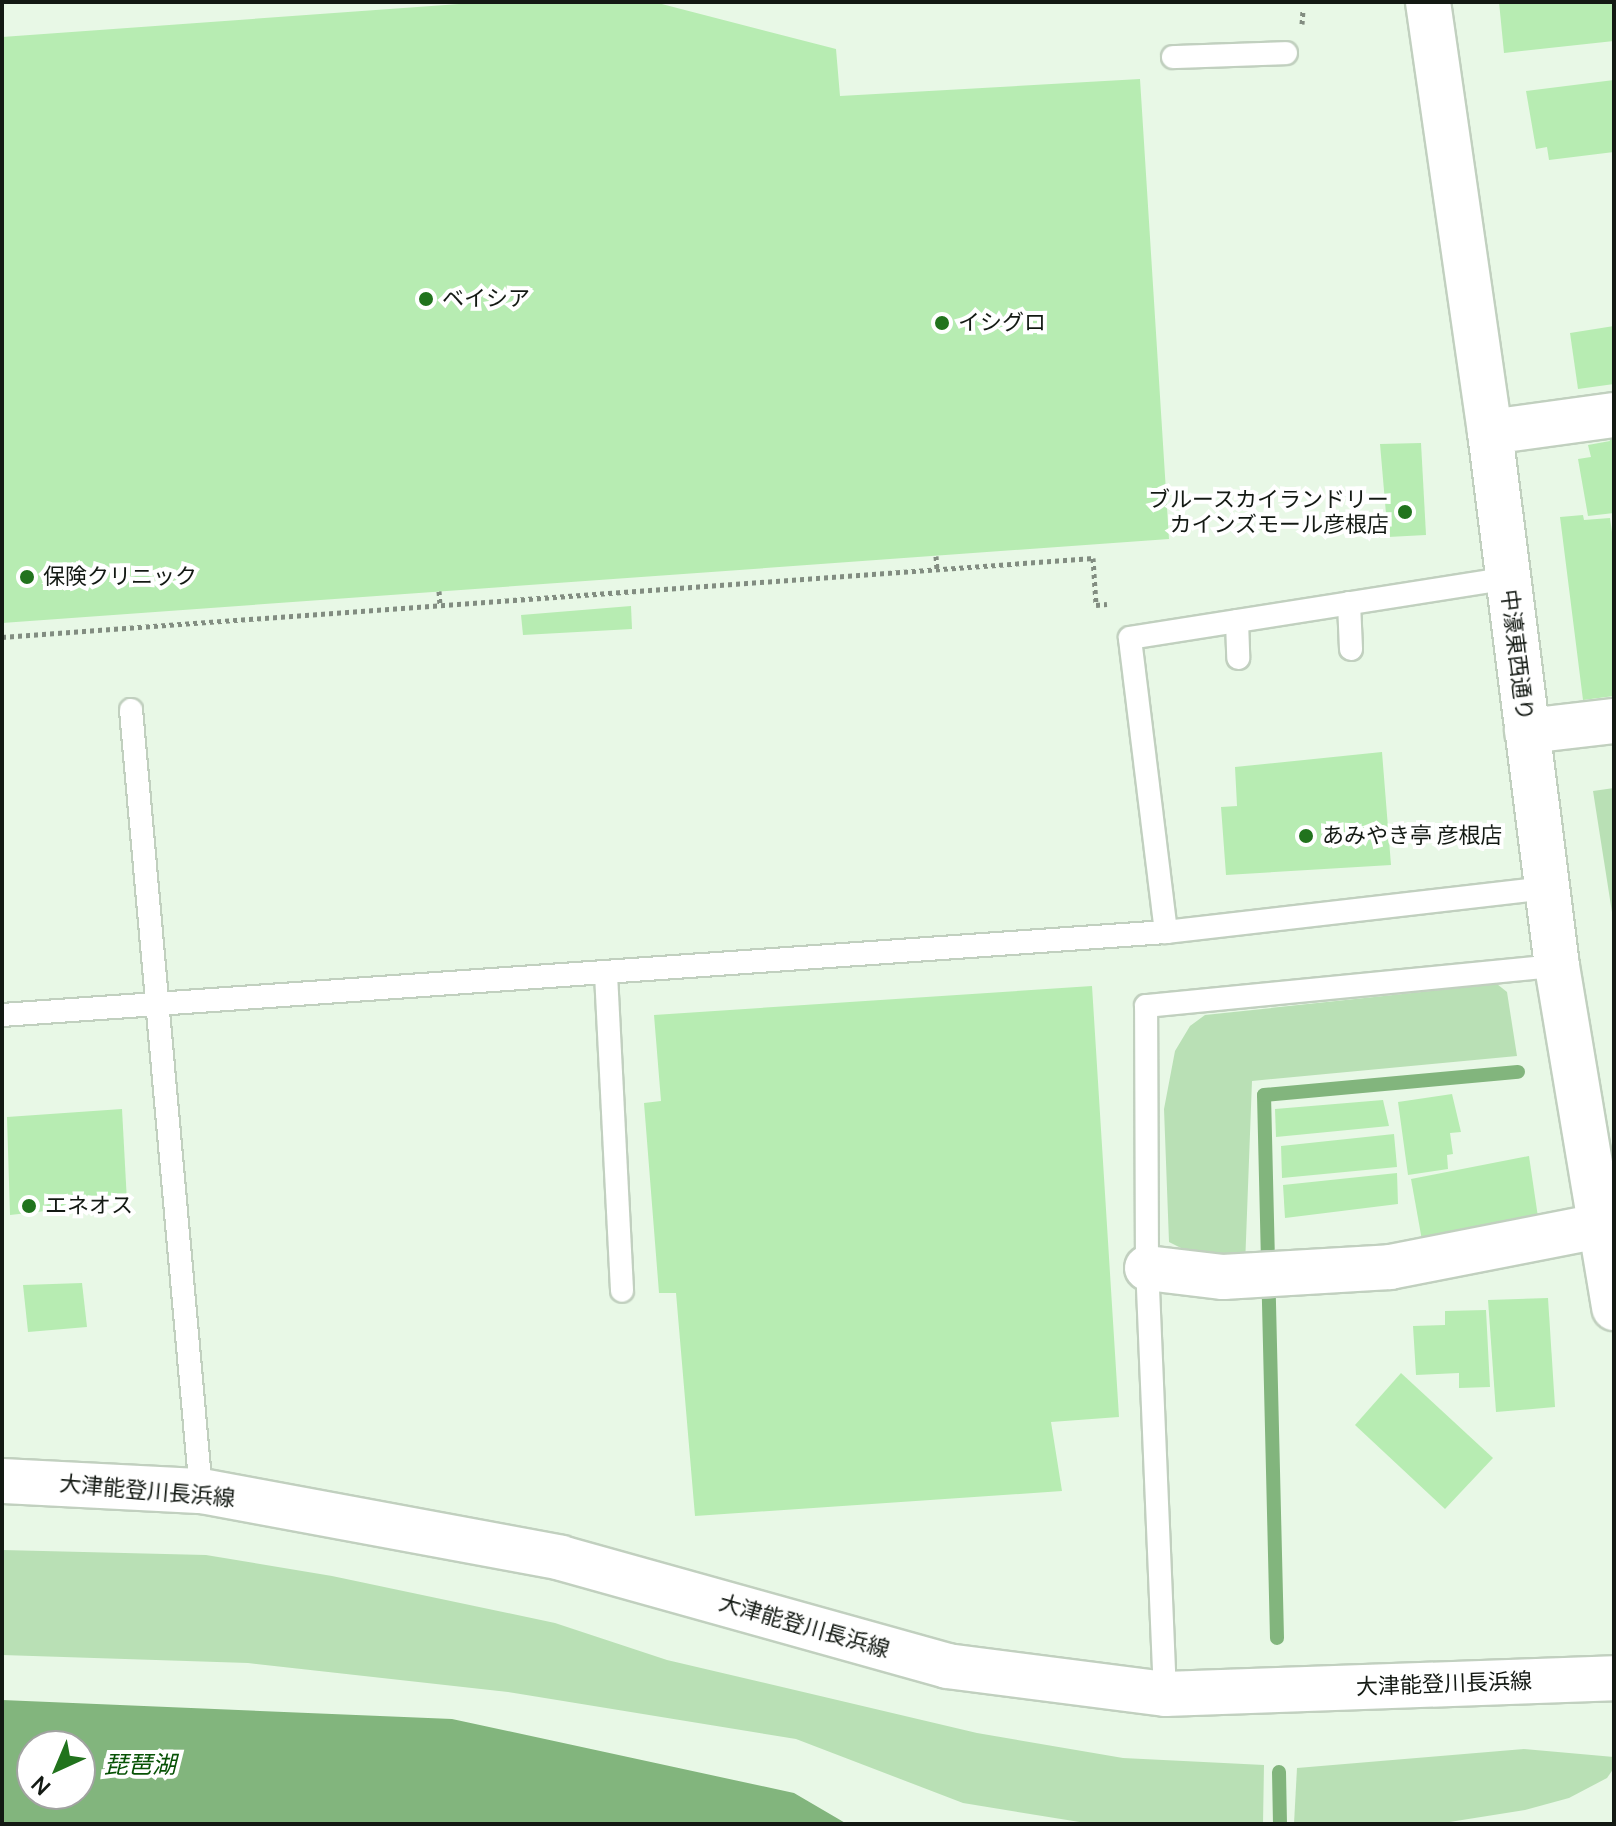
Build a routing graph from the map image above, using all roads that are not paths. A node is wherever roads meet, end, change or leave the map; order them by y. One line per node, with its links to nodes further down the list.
1 (1428, 2): 5 (main road, 中濠東西通り)
2 (1286, 53): 3 (lane)
3 (1173, 57)
4 (1614, 415): 5 (main road)
5 (1490, 432): 6 (main road, 中濠東西通り)
6 (1507, 578): 7 (lane); 13 (main road, 中濠東西通り)
7 (1349, 603): 8 (lane); 9 (lane)
8 (1237, 621): 10 (lane); 15 (lane)
9 (1351, 649)
10 (1238, 658)
11 (131, 710): 18 (lane)
12 (1614, 721): 13 (main road)
13 (1527, 731): 14 (main road, 中濠東西通り)
14 (1546, 888): 15 (lane); 16 (main road, 中濠東西通り)
15 (1166, 932): 17 (lane)
16 (1557, 966): 20 (main road, 中濠東西通り); 21 (lane)
17 (606, 974): 18 (lane); 22 (lane)
18 (154, 1003): 19 (lane); 25 (lane)
19 (2, 1015)
20 (1607, 1224): 21 (main road); 23 (main road, 中濠東西通り)
21 (1147, 1268): 27 (lane)
22 (622, 1291)
23 (1614, 1308)
24 (2, 1481): 25 (main road, 大津能登川長浜線)
25 (201, 1491): 27 (main road, 大津能登川長浜線)
26 (1614, 1678): 27 (main road, 大津能登川長浜線)
27 (1165, 1694)

